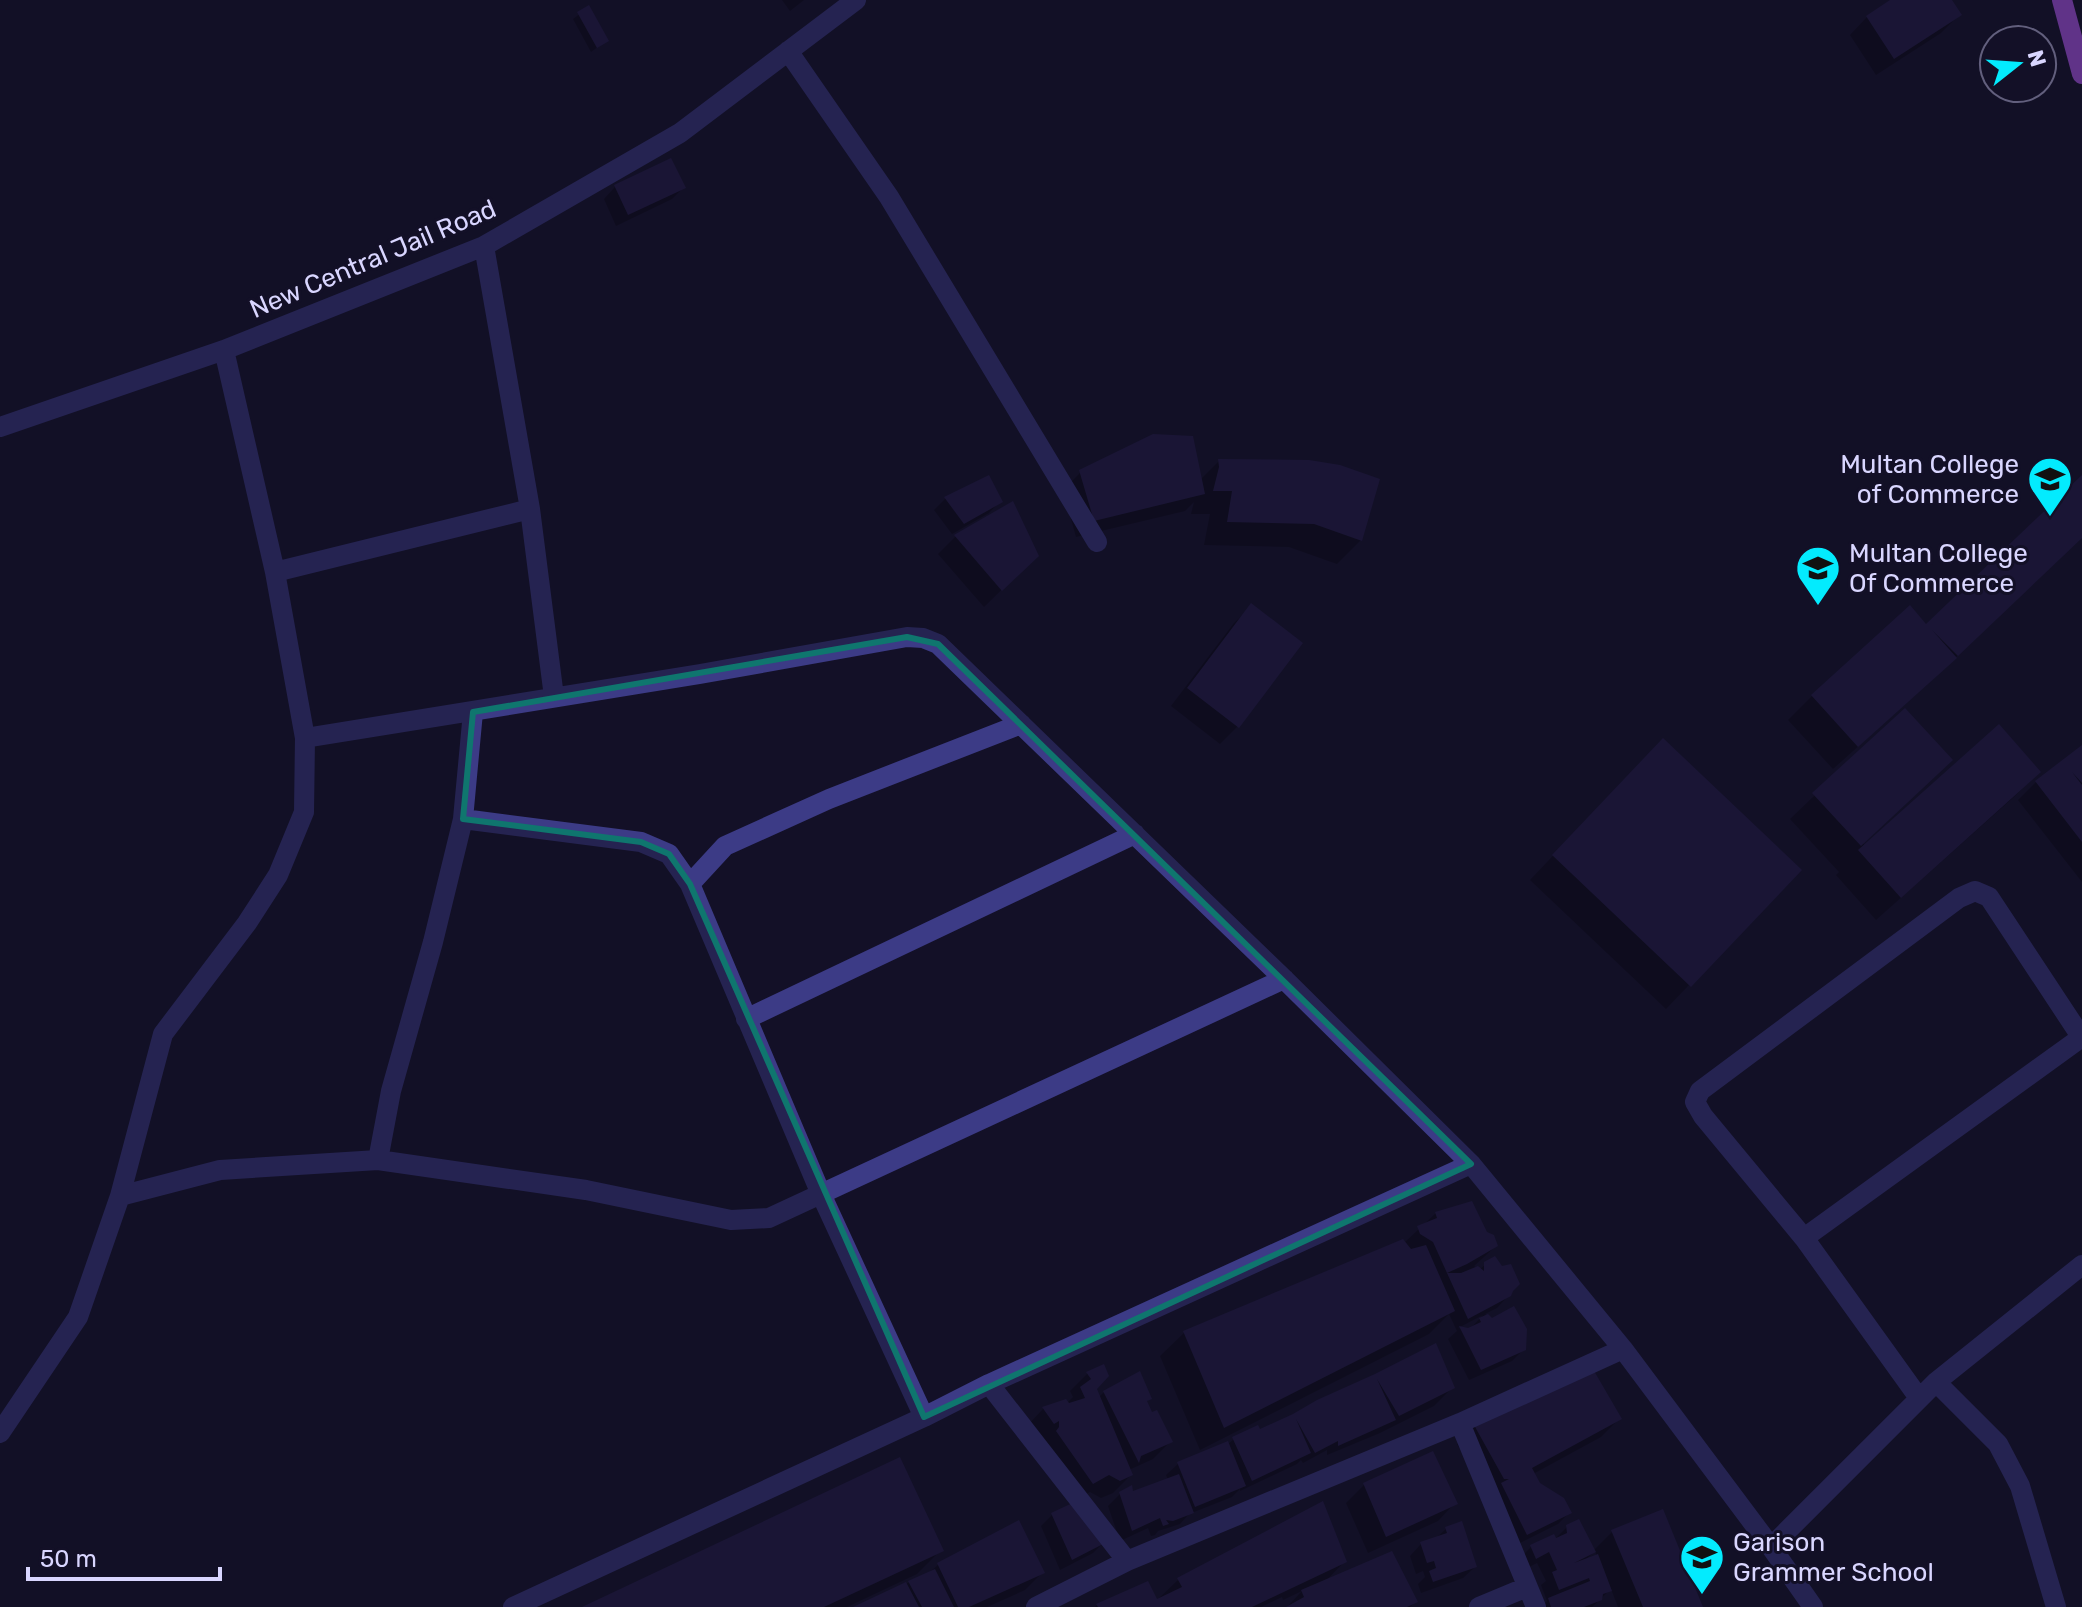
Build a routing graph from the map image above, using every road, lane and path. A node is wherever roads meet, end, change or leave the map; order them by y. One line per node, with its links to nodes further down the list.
1 (856, 0): 3 (street, New Central Jail Road)
2 (2062, 0): 4 (main road)
3 (788, 51): 5 (street, New Central Jail Road); 9 (street)
4 (2082, 74)
5 (484, 246): 6 (street, New Central Jail Road); 8 (street)
6 (224, 350): 7 (street, New Central Jail Road); 10 (street)
7 (0, 427)
8 (530, 509): 10 (street); 11 (street)
9 (1097, 542)
10 (275, 572): 14 (street)
11 (554, 697): 12 (street); 13 (street)
12 (473, 712): 14 (street); 15 (street)
13 (1021, 724): 16 (street); 17 (street)
14 (305, 738): 24 (street)
15 (463, 819): 17 (street); 21 (street)
16 (1135, 834): 18 (street); 19 (street)
17 (690, 884): 19 (street)
18 (1284, 979): 22 (street); 23 (street)
19 (746, 1019): 23 (street)
20 (2082, 1038): 25 (street); 25 (street)
21 (378, 1160): 23 (street); 24 (street)
22 (1471, 1164): 27 (street); 29 (street)
23 (821, 1194): 31 (street)
24 (120, 1196): 33 (street)
25 (1804, 1238): 30 (street)
26 (2082, 1265): 28 (street)
27 (1623, 1349): 32 (street); 34 (street)
28 (1936, 1382): 30 (street); 42 (street)
29 (989, 1384): 31 (street); 35 (street)
30 (1919, 1398): 34 (street)
31 (924, 1417): 37 (street)
32 (1460, 1423): 35 (street); 36 (street)
33 (0, 1433)
34 (1771, 1547): 41 (street)
35 (1127, 1561): 38 (street)
36 (1527, 1587): 39 (street); 40 (street)
37 (513, 1607)
38 (1038, 1607)
39 (1479, 1607)
40 (1536, 1607)
41 (1813, 1607)
42 (2056, 1607)

